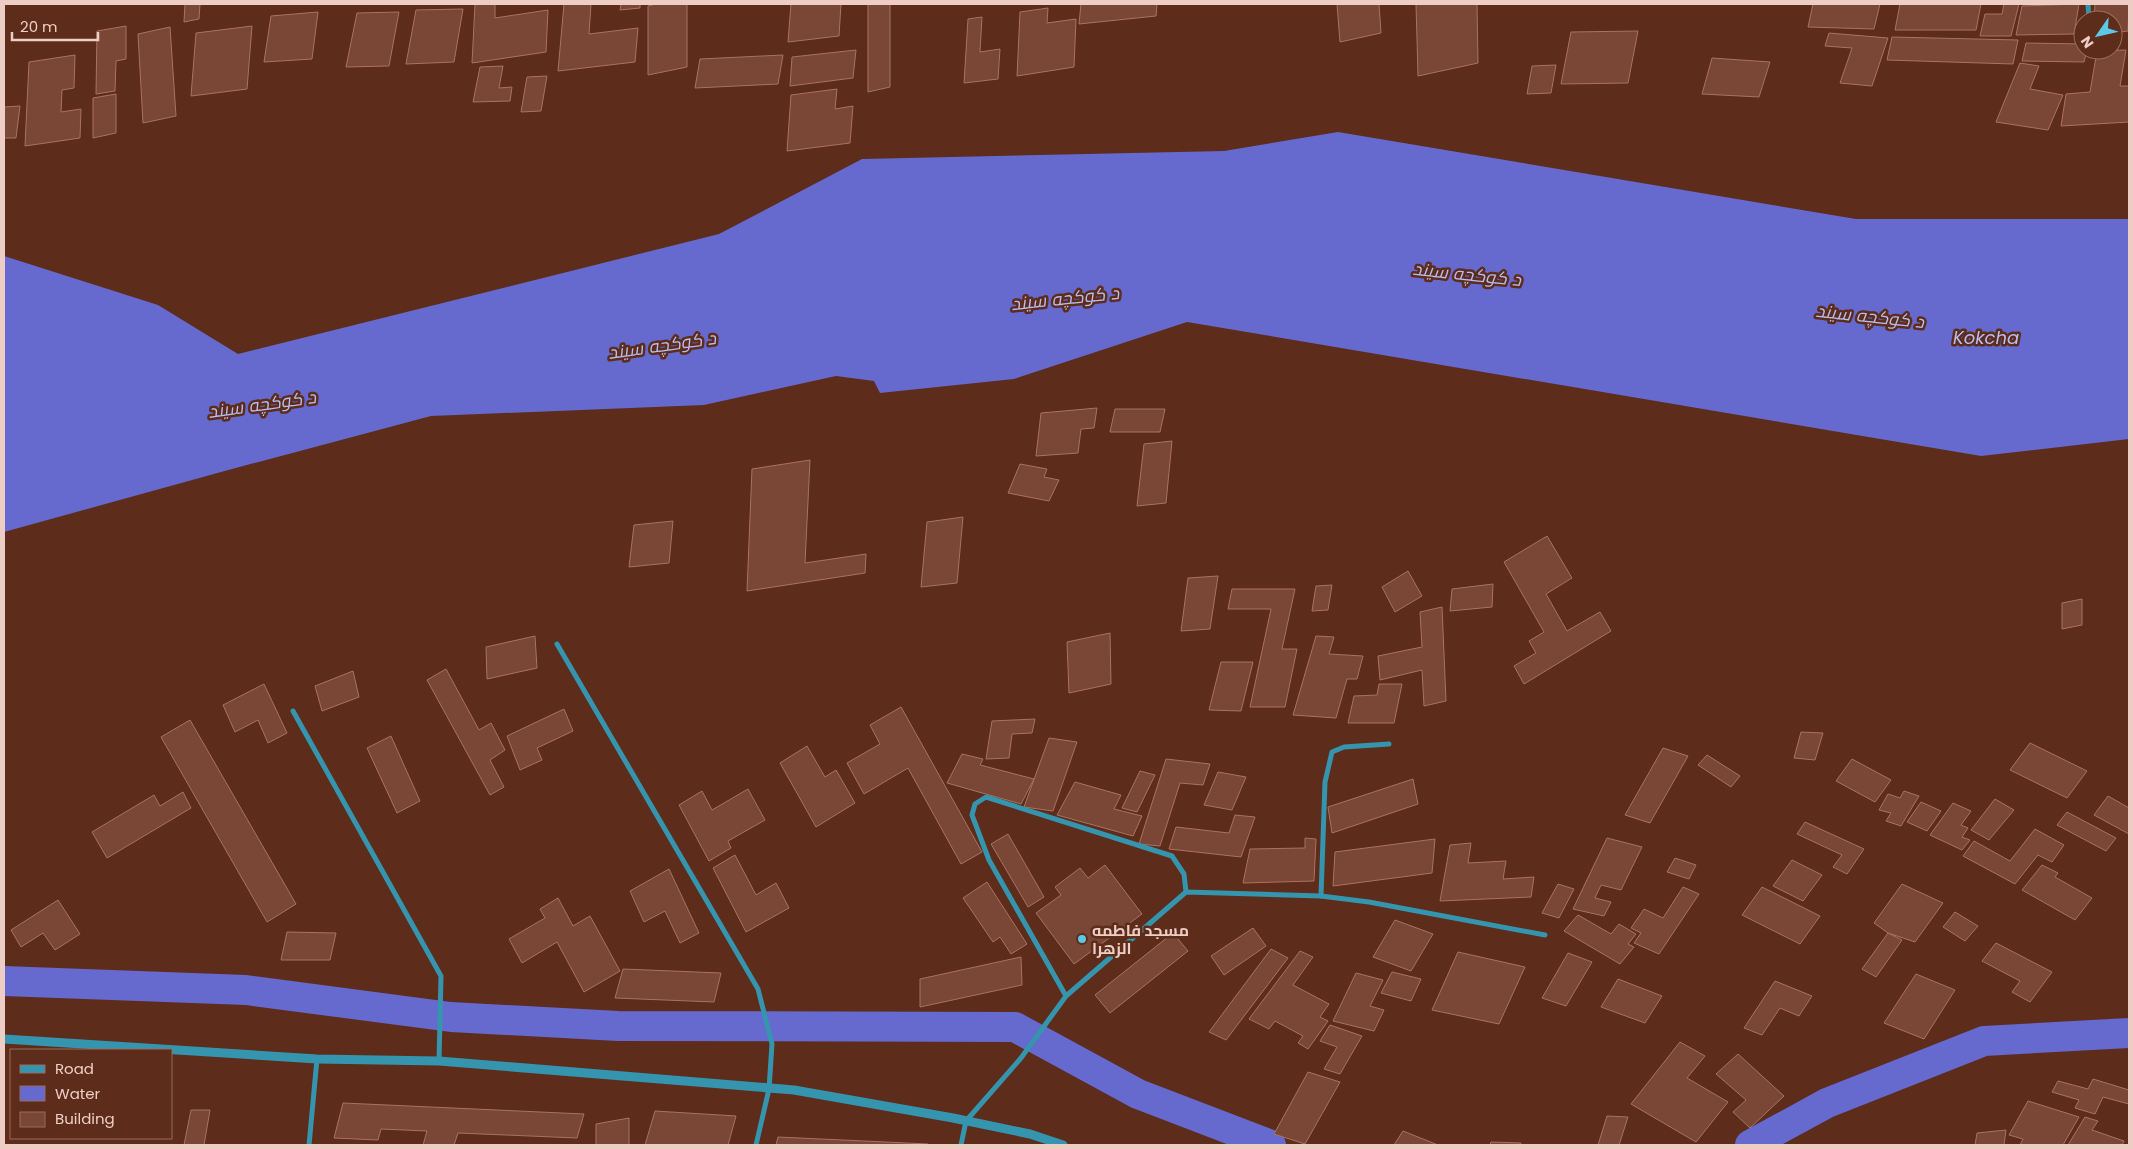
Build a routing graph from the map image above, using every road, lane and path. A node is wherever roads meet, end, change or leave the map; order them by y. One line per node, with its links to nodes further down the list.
1 (557, 644): 13 (street)
2 (293, 711): 12 (street)
3 (1389, 744): 5 (street)
4 (1186, 892): 5 (street); 7 (street); 7 (street)
5 (1321, 896): 6 (street)
6 (1545, 935)
7 (1066, 996): 14 (street)
8 (4, 1039): 9 (street)
9 (160, 1049)
10 (172, 1050): 11 (street)
11 (317, 1059): 12 (street); 15 (street)
12 (439, 1061): 13 (street)
13 (769, 1089): 14 (street); 16 (street)
14 (966, 1121): 17 (street); 18 (street)
15 (309, 1145)
16 (756, 1145)
17 (961, 1145)
18 (1063, 1145)

